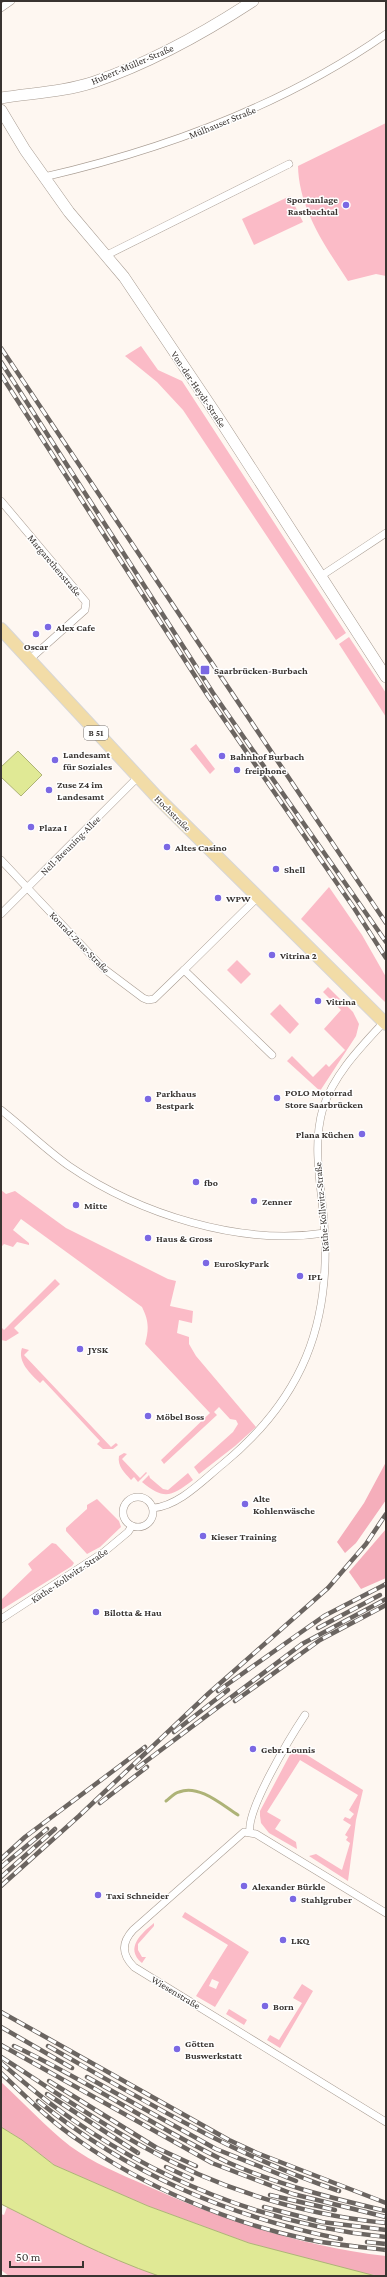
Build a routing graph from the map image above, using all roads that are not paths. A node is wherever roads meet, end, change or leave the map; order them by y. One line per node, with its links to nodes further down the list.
1 (11, 1): 3 (street)
2 (253, 1): 5 (main road, Hubert-Müller-Straße)
3 (1, 8)
4 (386, 34): 8 (street, Mülhauser Straße)
5 (1, 98)
6 (1, 110): 8 (main road, Von-der-Heydt-Straße)
7 (289, 164): 9 (street)
8 (44, 176): 9 (main road, Von-der-Heydt-Straße)
9 (107, 255): 12 (main road, Von-der-Heydt-Straße)
10 (1, 501): 14 (street, Margarethenstraße)
11 (386, 533): 12 (street)
12 (321, 576): 15 (main road, Von-der-Heydt-Straße)
13 (1, 629): 14 (main road, Hochstraße / B 51)
14 (29, 660): 16 (main road, Hochstraße / B 51)
15 (386, 677)
16 (138, 777): 18 (street, Nell-Breuning-Allee); 19 (main road, Hochstraße / B 51)
17 (1, 860): 18 (street, Konrad-Zuse-Straße)
18 (28, 887): 20 (street, Nell-Breuning-Allee); 21 (street, Konrad-Zuse-Straße)
19 (258, 897): 21 (street, Konrad-Zuse-Straße); 22 (main road, Hochstraße / B 51)
20 (1, 914)
21 (184, 970): 23 (street)
22 (385, 1023): 25 (street, Käthe-Kollwitz-Straße)
23 (272, 1055)
24 (1, 1110): 25 (street)
25 (325, 1233): 26 (street, Käthe-Kollwitz-Straße)
26 (153, 1508): 27 (street); 27 (street)
27 (132, 1526): 28 (street, Käthe-Kollwitz-Straße)
28 (1, 1619)
29 (305, 1715): 30 (street)
30 (250, 1832): 31 (street); 32 (street, Wiesenstraße)
31 (386, 1913)
32 (386, 2122)

